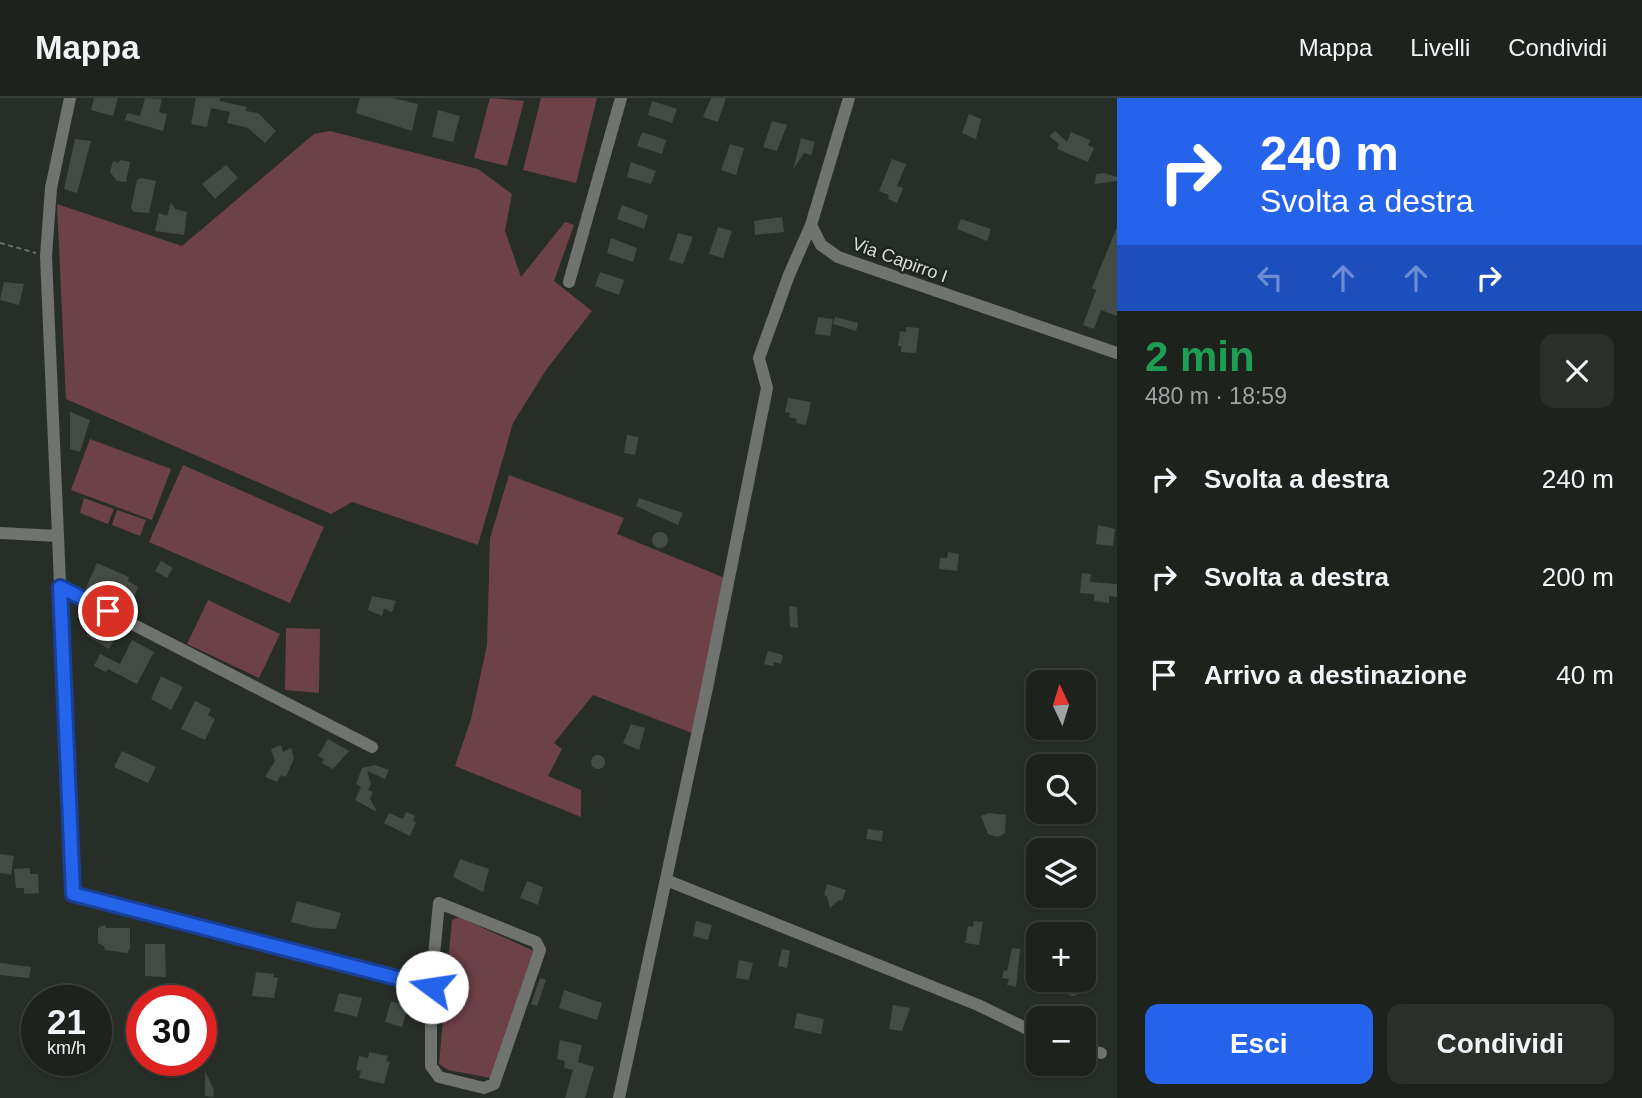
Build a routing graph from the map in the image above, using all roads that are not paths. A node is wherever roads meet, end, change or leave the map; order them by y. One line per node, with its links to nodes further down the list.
1 (70, 98): 8 (street)
2 (621, 98): 5 (street)
3 (849, 98): 4 (street)
4 (811, 225): 6 (street, Via Capirro I); 11 (street)
5 (569, 282)
6 (1117, 353)
7 (0, 533): 8 (street)
8 (58, 536): 9 (street)
9 (60, 587): 10 (street); 12 (street)
10 (372, 747)
11 (666, 880): 13 (street); 16 (street)
12 (432, 987): 12 (street)
13 (1026, 1028)
14 (1096, 1052): 15 (street)
15 (1101, 1053)
16 (619, 1098)

